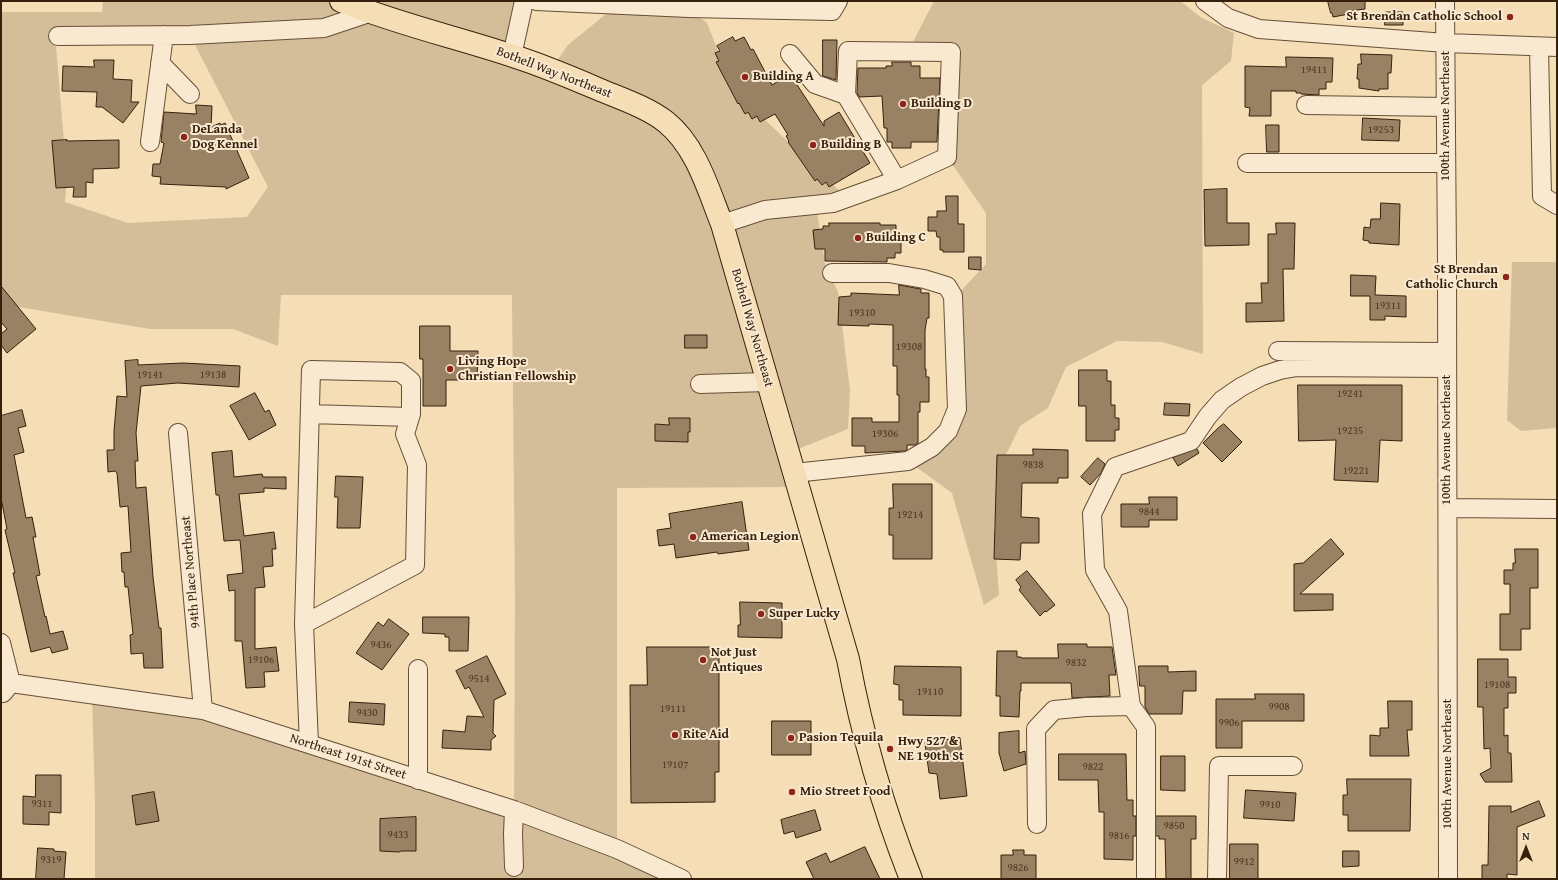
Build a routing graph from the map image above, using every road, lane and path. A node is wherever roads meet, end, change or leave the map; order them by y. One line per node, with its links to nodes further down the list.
1 (341, 1): 7 (main road, Bothell Way Northeast)
2 (524, 1): 14 (street)
3 (536, 1): 4 (street)
4 (838, 1)
5 (1205, 1): 10 (street)
6 (1445, 1): 10 (street, 100th Avenue Northeast)
7 (369, 12): 8 (street); 14 (main road, Bothell Way Northeast)
8 (164, 35): 9 (street); 15 (street)
9 (58, 36)
10 (1446, 43): 11 (street); 19 (street, 100th Avenue Northeast)
11 (1539, 47): 12 (street); 24 (street)
12 (1557, 47)
13 (790, 54): 17 (street)
14 (512, 56): 25 (main road, Bothell Way Northeast)
15 (160, 63): 16 (street); 20 (street)
16 (190, 94)
17 (846, 95): 23 (street); 23 (street)
18 (1306, 105): 19 (street)
19 (1445, 107): 22 (street, 100th Avenue Northeast)
20 (150, 142)
21 (1247, 163): 22 (street)
22 (1446, 163): 28 (street, 100th Avenue Northeast)
23 (896, 180): 25 (street)
24 (1557, 205)
25 (722, 224): 29 (main road, Bothell Way Northeast)
26 (832, 273): 34 (street)
27 (1278, 351): 28 (street)
28 (1447, 360): 35 (street, 100th Avenue Northeast); 41 (street)
29 (767, 382): 30 (street); 34 (main road, Bothell Way Northeast)
30 (700, 384)
31 (310, 414): 32 (street); 32 (street); 37 (street)
32 (410, 417): 37 (street)
33 (178, 433): 42 (street, 94th Place Northeast)
34 (794, 473): 50 (main road, Bothell Way Northeast)
35 (1448, 508): 36 (street); 53 (street, 100th Avenue Northeast)
36 (1557, 509)
37 (304, 624): 43 (street)
38 (1, 643): 40 (street)
39 (418, 668): 45 (street)
40 (4, 688): 42 (street, Northeast 191st Street)
41 (1131, 706): 47 (street); 51 (street)
42 (203, 710): 43 (street, Northeast 191st Street)
43 (309, 744): 45 (street, Northeast 191st Street)
44 (1293, 766): 52 (street)
45 (418, 780): 46 (street, Northeast 191st Street)
46 (514, 810): 48 (street); 49 (street, Northeast 191st Street)
47 (1036, 824)
48 (514, 867)
49 (682, 879)
50 (911, 879)
51 (1146, 879)
52 (1218, 879)
53 (1448, 879)

